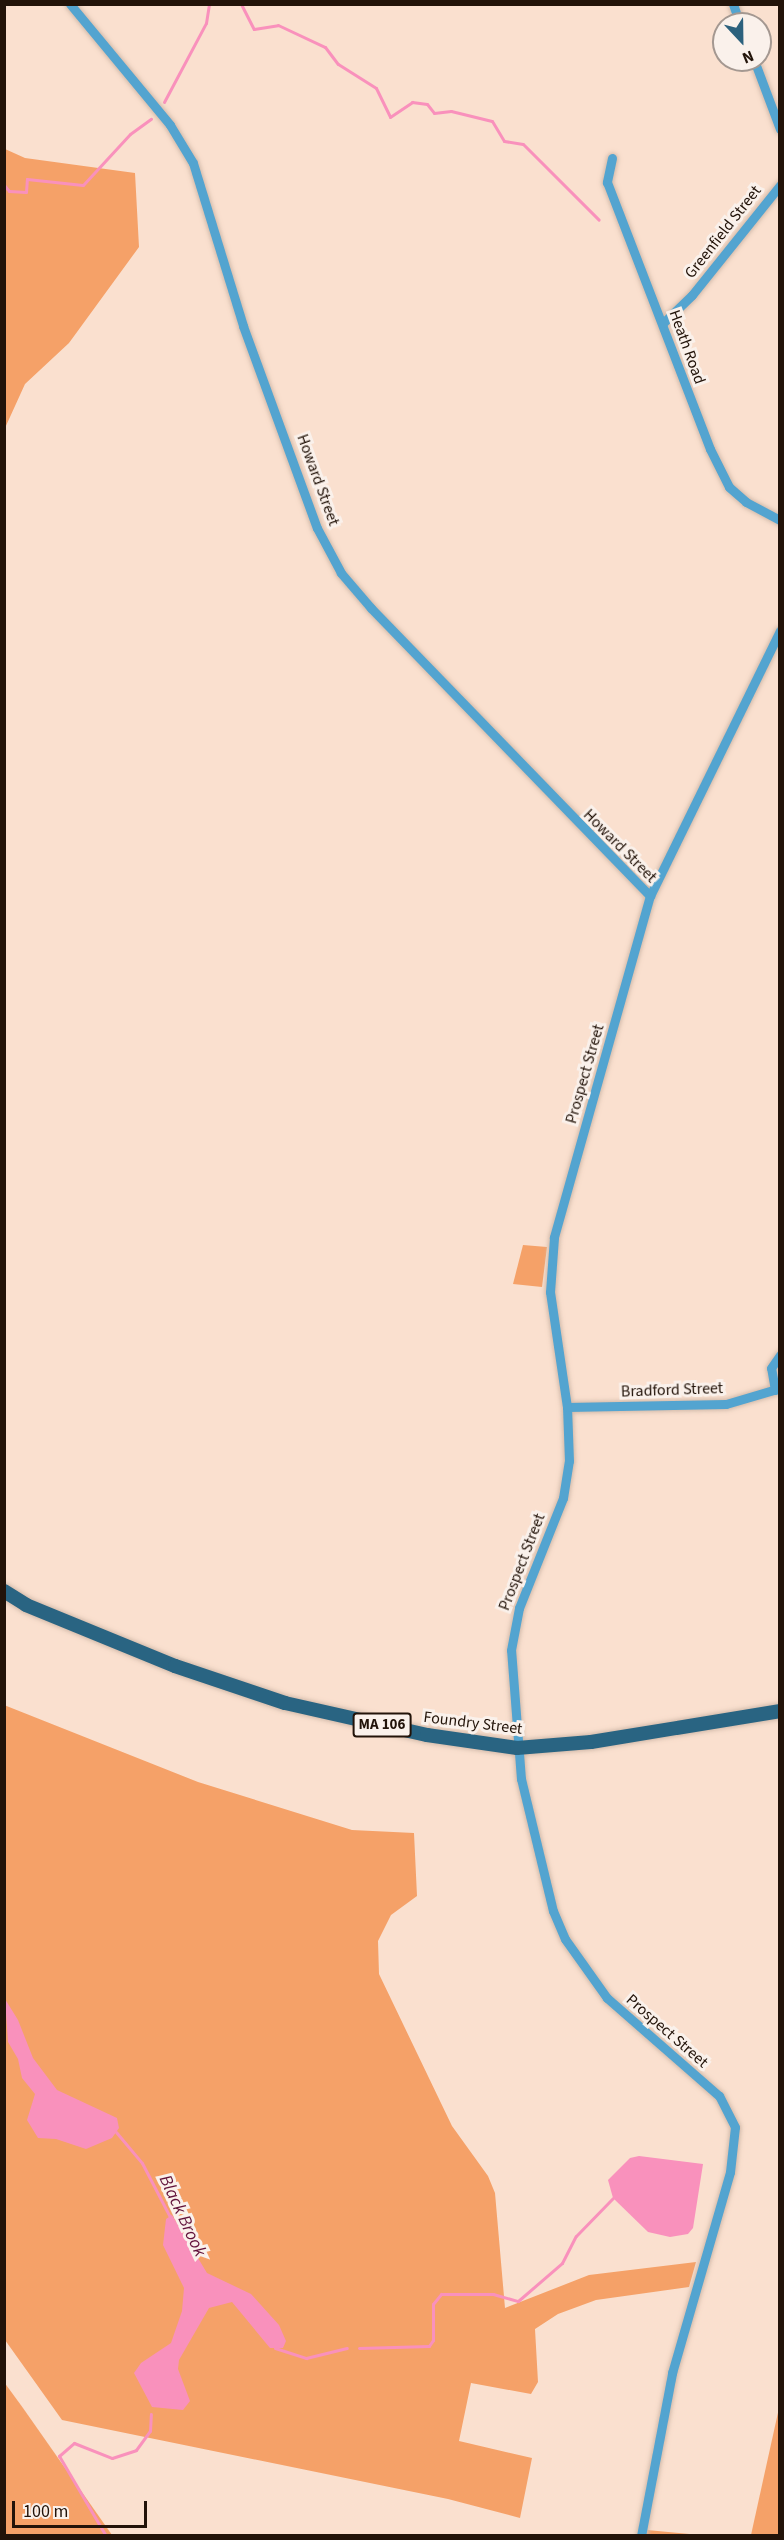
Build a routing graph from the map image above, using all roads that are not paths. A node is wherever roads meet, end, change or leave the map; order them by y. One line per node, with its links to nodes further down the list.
1 (70, 4): 9 (street, Howard Street)
2 (759, 72): 3 (street)
3 (780, 129)
4 (612, 158): 6 (street, Heath Road)
5 (780, 184): 6 (street, Greenfield Street)
6 (663, 323): 7 (street, Heath Road)
7 (780, 520)
8 (780, 631): 9 (street, Prospect Street)
9 (650, 896): 12 (street, Prospect Street)
10 (780, 1355): 11 (street, Bradford Street)
11 (777, 1389): 12 (street, Bradford Street)
12 (567, 1407): 15 (street, Prospect Street)
13 (4, 1592): 15 (main road, Foundry Street / MA 106)
14 (780, 1712): 15 (main road, Foundry Street / MA 106)
15 (517, 1748): 16 (street, Prospect Street)
16 (641, 2535)

